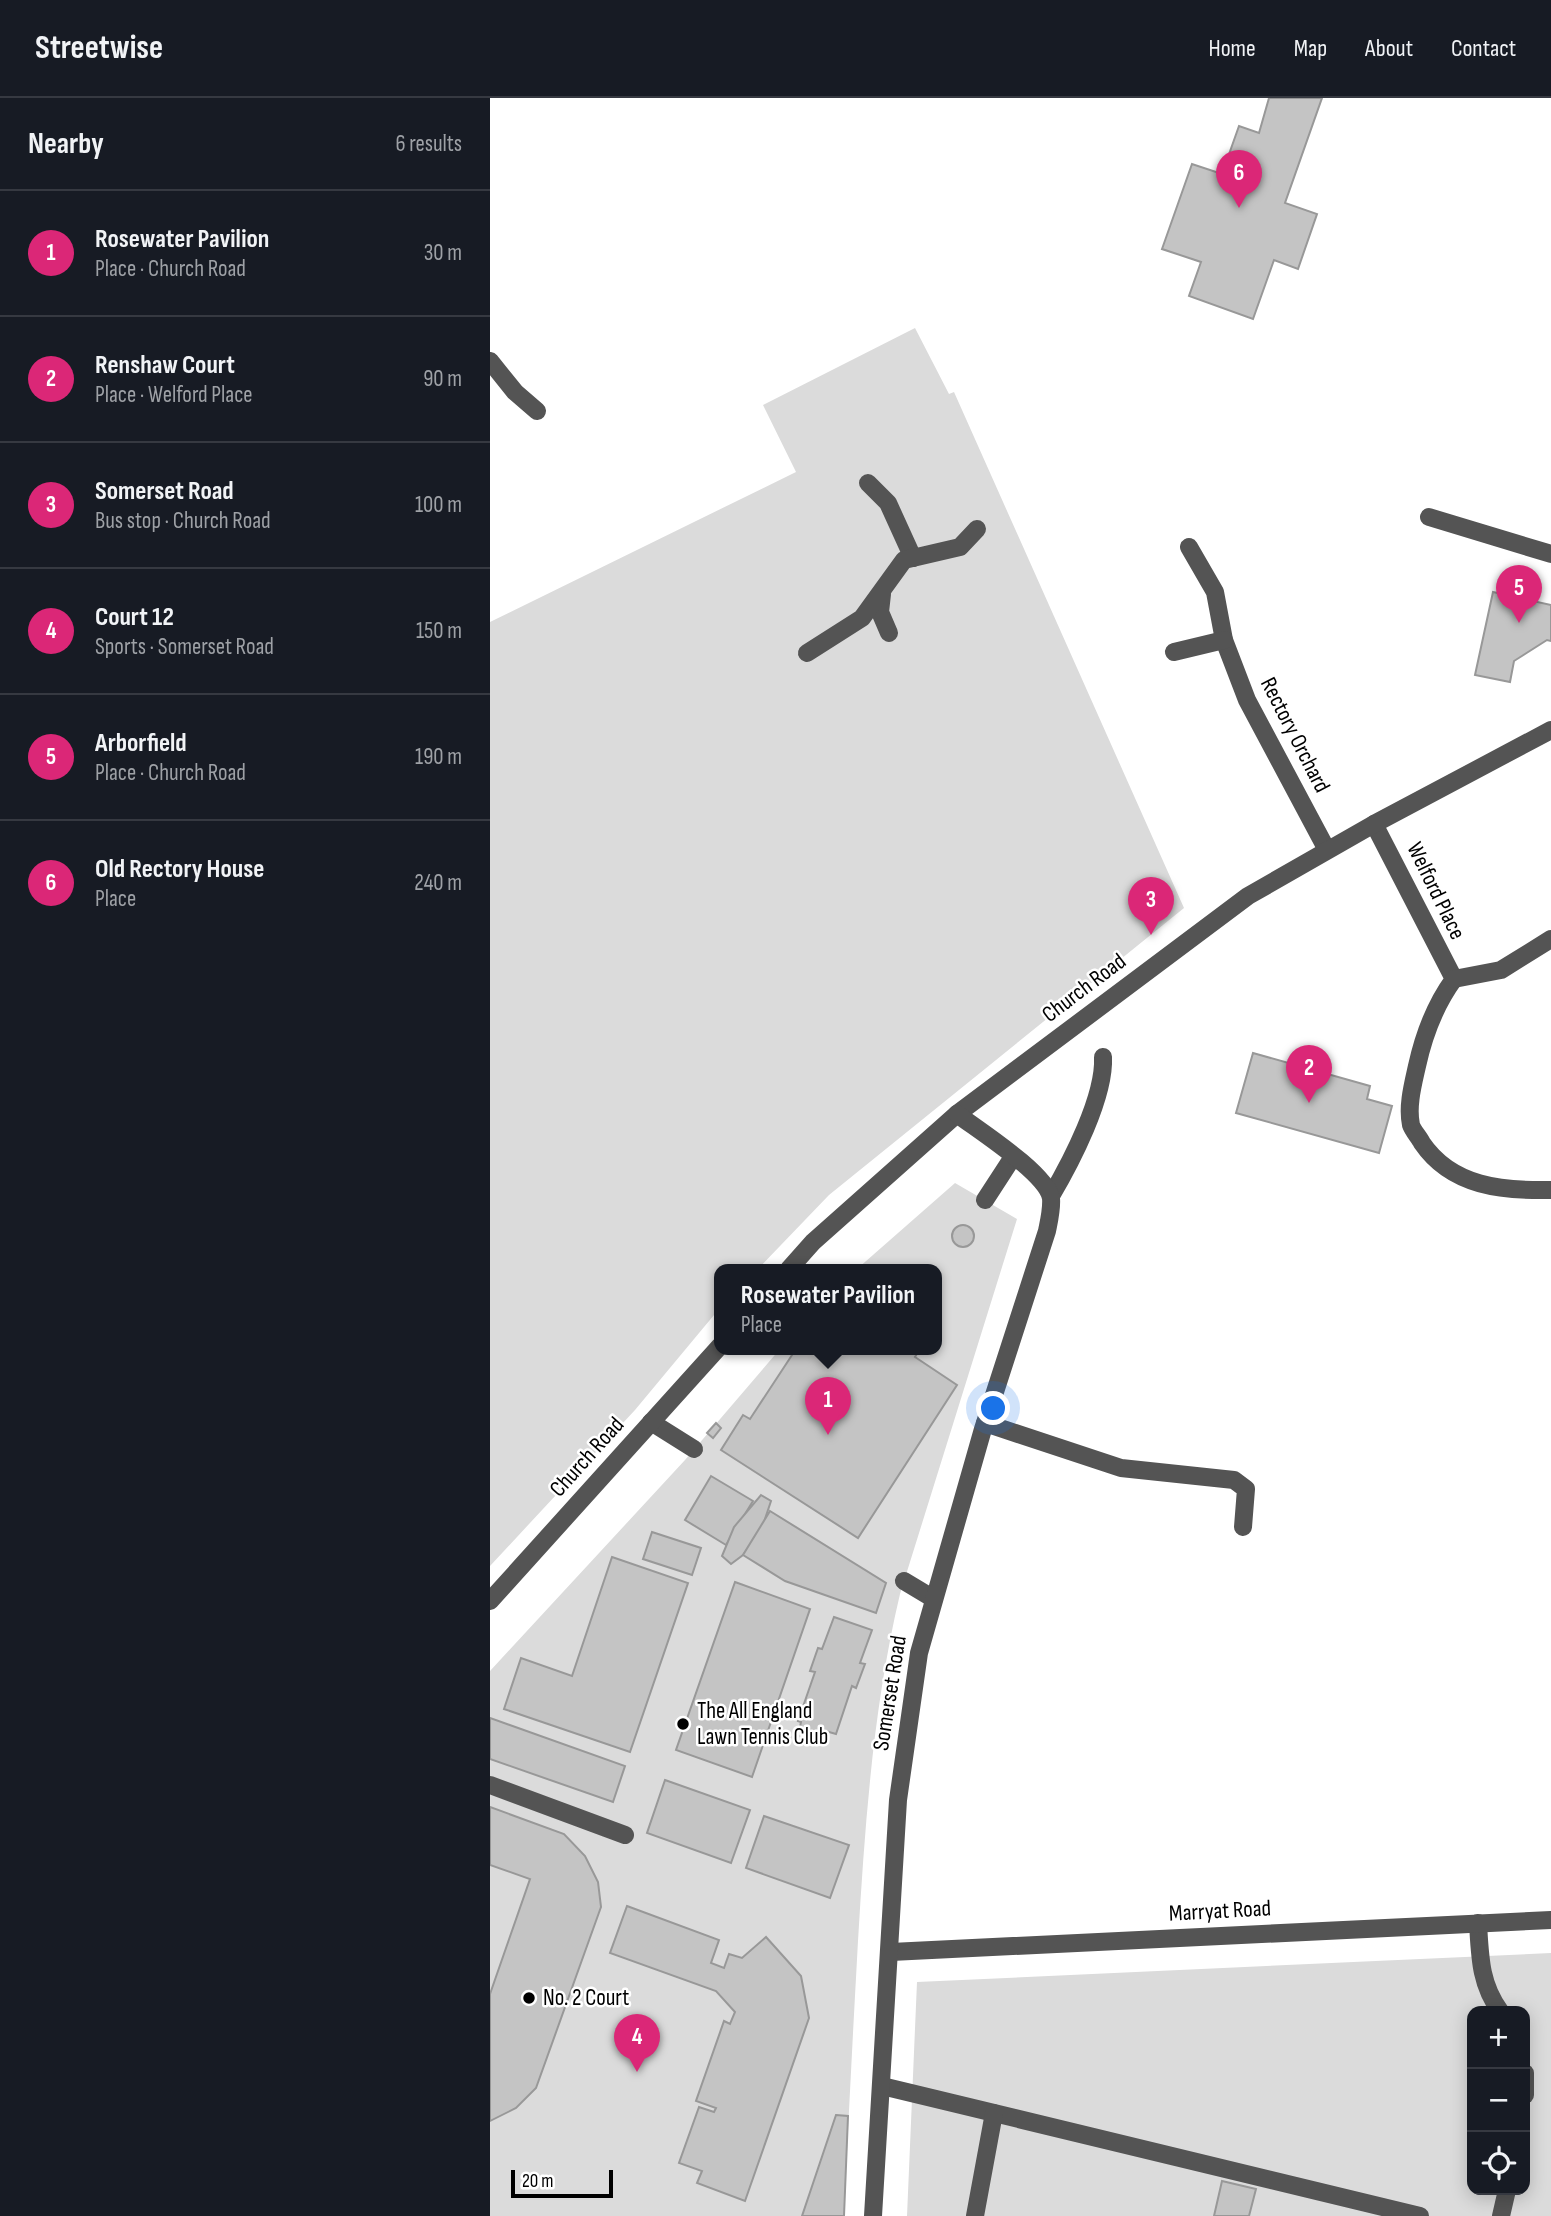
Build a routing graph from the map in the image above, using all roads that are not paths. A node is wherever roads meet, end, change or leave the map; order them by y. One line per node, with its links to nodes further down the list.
1 (490, 361): 2 (street)
2 (537, 411)
3 (868, 483): 8 (street)
4 (1429, 517): 7 (street)
5 (977, 529): 8 (street)
6 (1189, 547): 11 (street, Rectory Orchard)
7 (1551, 554)
8 (913, 558): 9 (street)
9 (882, 594): 10 (street); 13 (street)
10 (888, 633)
11 (1224, 640): 12 (street); 16 (street, Rectory Orchard)
12 (1174, 652)
13 (807, 653)
14 (1551, 730): 15 (street, Church Road)
15 (1374, 824): 16 (street, Church Road); 18 (street, Welford Place)
16 (1327, 850): 20 (street, Church Road)
17 (1551, 939): 18 (street)
18 (1454, 979): 22 (street)
19 (1103, 1057): 23 (street, Somerset Road)
20 (957, 1114): 21 (street); 25 (street, Church Road)
21 (1013, 1157): 23 (street); 24 (street)
22 (1551, 1190)
23 (1051, 1196): 28 (street, Somerset Road)
24 (985, 1200)
25 (793, 1264)
26 (714, 1352): 27 (street, Church Road)
27 (651, 1422): 29 (street); 33 (street, Church Road)
28 (985, 1423): 30 (street); 32 (street, Somerset Road)
29 (695, 1449)
30 (1243, 1527)
31 (904, 1581): 32 (street)
32 (934, 1599): 38 (street, Somerset Road)
33 (490, 1601)
34 (490, 1785): 35 (street)
35 (625, 1835)
36 (1551, 1920): 37 (street, Marryat Road)
37 (1478, 1923): 38 (street, Marryat Road); 39 (street)
38 (891, 1952): 40 (street, Somerset Road)
39 (1496, 2006)
40 (882, 2086): 41 (street); 43 (street, Somerset Road)
41 (994, 2113): 44 (street); 45 (street)
42 (1506, 2195): 46 (street)
43 (873, 2216)
44 (975, 2216)
45 (1420, 2216)
46 (1501, 2216)

